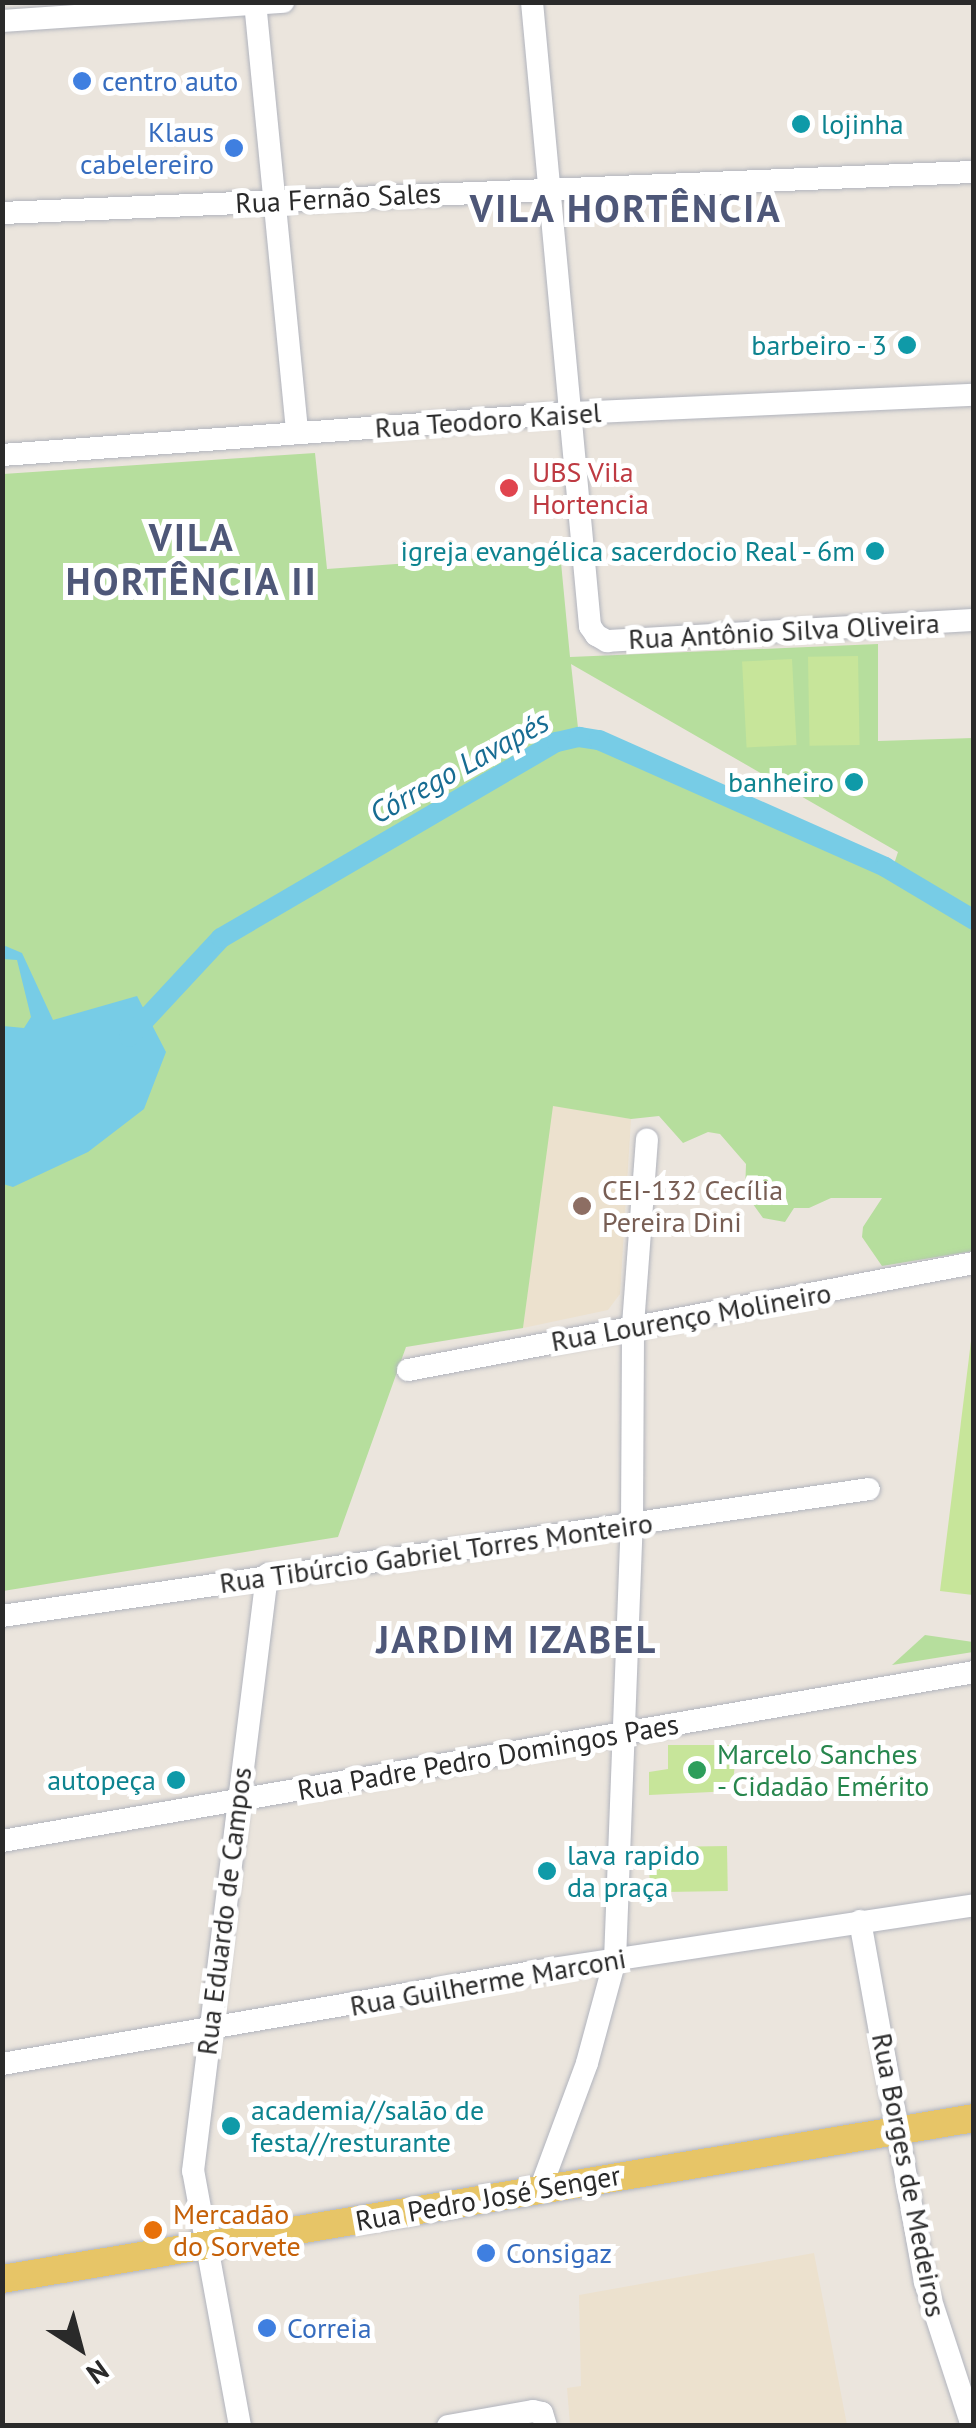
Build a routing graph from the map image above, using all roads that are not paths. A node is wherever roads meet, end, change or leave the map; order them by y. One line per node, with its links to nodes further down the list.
1 (283, 2): 3 (street)
2 (532, 2): 6 (street)
3 (255, 4): 4 (street); 7 (street)
4 (2, 21)
5 (974, 172): 6 (street, Rua Fernão Sales)
6 (549, 187): 7 (street, Rua Fernão Sales); 10 (street)
7 (278, 201): 8 (street, Rua Fernão Sales); 11 (street)
8 (2, 212)
9 (974, 396): 10 (street, Rua Teodoro Kaisel)
10 (573, 413): 11 (street, Rua Teodoro Kaisel); 13 (street, Rua Antônio Silva Oliveira)
11 (297, 434): 12 (street, Rua Teodoro Kaisel)
12 (2, 455)
13 (974, 620)
14 (646, 1140): 16 (street)
15 (974, 1263): 16 (street, Rua Lourenço Molineiro)
16 (633, 1326): 17 (street, Rua Lourenço Molineiro); 19 (street)
17 (408, 1370)
18 (869, 1489): 19 (street, Rua Tibúrcio Gabriel Torres Monteiro)
19 (632, 1526): 20 (street, Rua Tibúrcio Gabriel Torres Monteiro); 23 (street)
20 (267, 1575): 21 (street, Rua Tibúrcio Gabriel Torres Monteiro); 24 (street, Rua Eduardo de Campos)
21 (2, 1616)
22 (974, 1672): 23 (street, Rua Padre Pedro Domingos Paes)
23 (622, 1734): 24 (street, Rua Padre Pedro Domingos Paes); 28 (street)
24 (238, 1799): 25 (street, Rua Padre Pedro Domingos Paes); 29 (street, Rua Eduardo de Campos)
25 (2, 1841)
26 (974, 1905): 27 (street, Rua Guilherme Marconi)
27 (860, 1921): 28 (street, Rua Guilherme Marconi); 32 (street, Rua Borges de Medeiros)
28 (615, 1960): 29 (street, Rua Guilherme Marconi); 33 (street)
29 (207, 2030): 30 (street, Rua Guilherme Marconi); 34 (street, Rua Eduardo de Campos)
30 (2, 2064)
31 (974, 2118): 32 (main road, Rua Pedro José Senger)
32 (899, 2131): 33 (main road, Rua Pedro José Senger); 39 (street, Rua Borges de Medeiros)
33 (540, 2187): 34 (main road, Rua Pedro José Senger)
34 (207, 2246): 35 (main road, Rua Pedro José Senger); 37 (street, Rua Eduardo de Campos)
35 (2, 2279)
36 (544, 2419): 38 (street)
37 (240, 2426)
38 (448, 2426)
39 (972, 2426)

